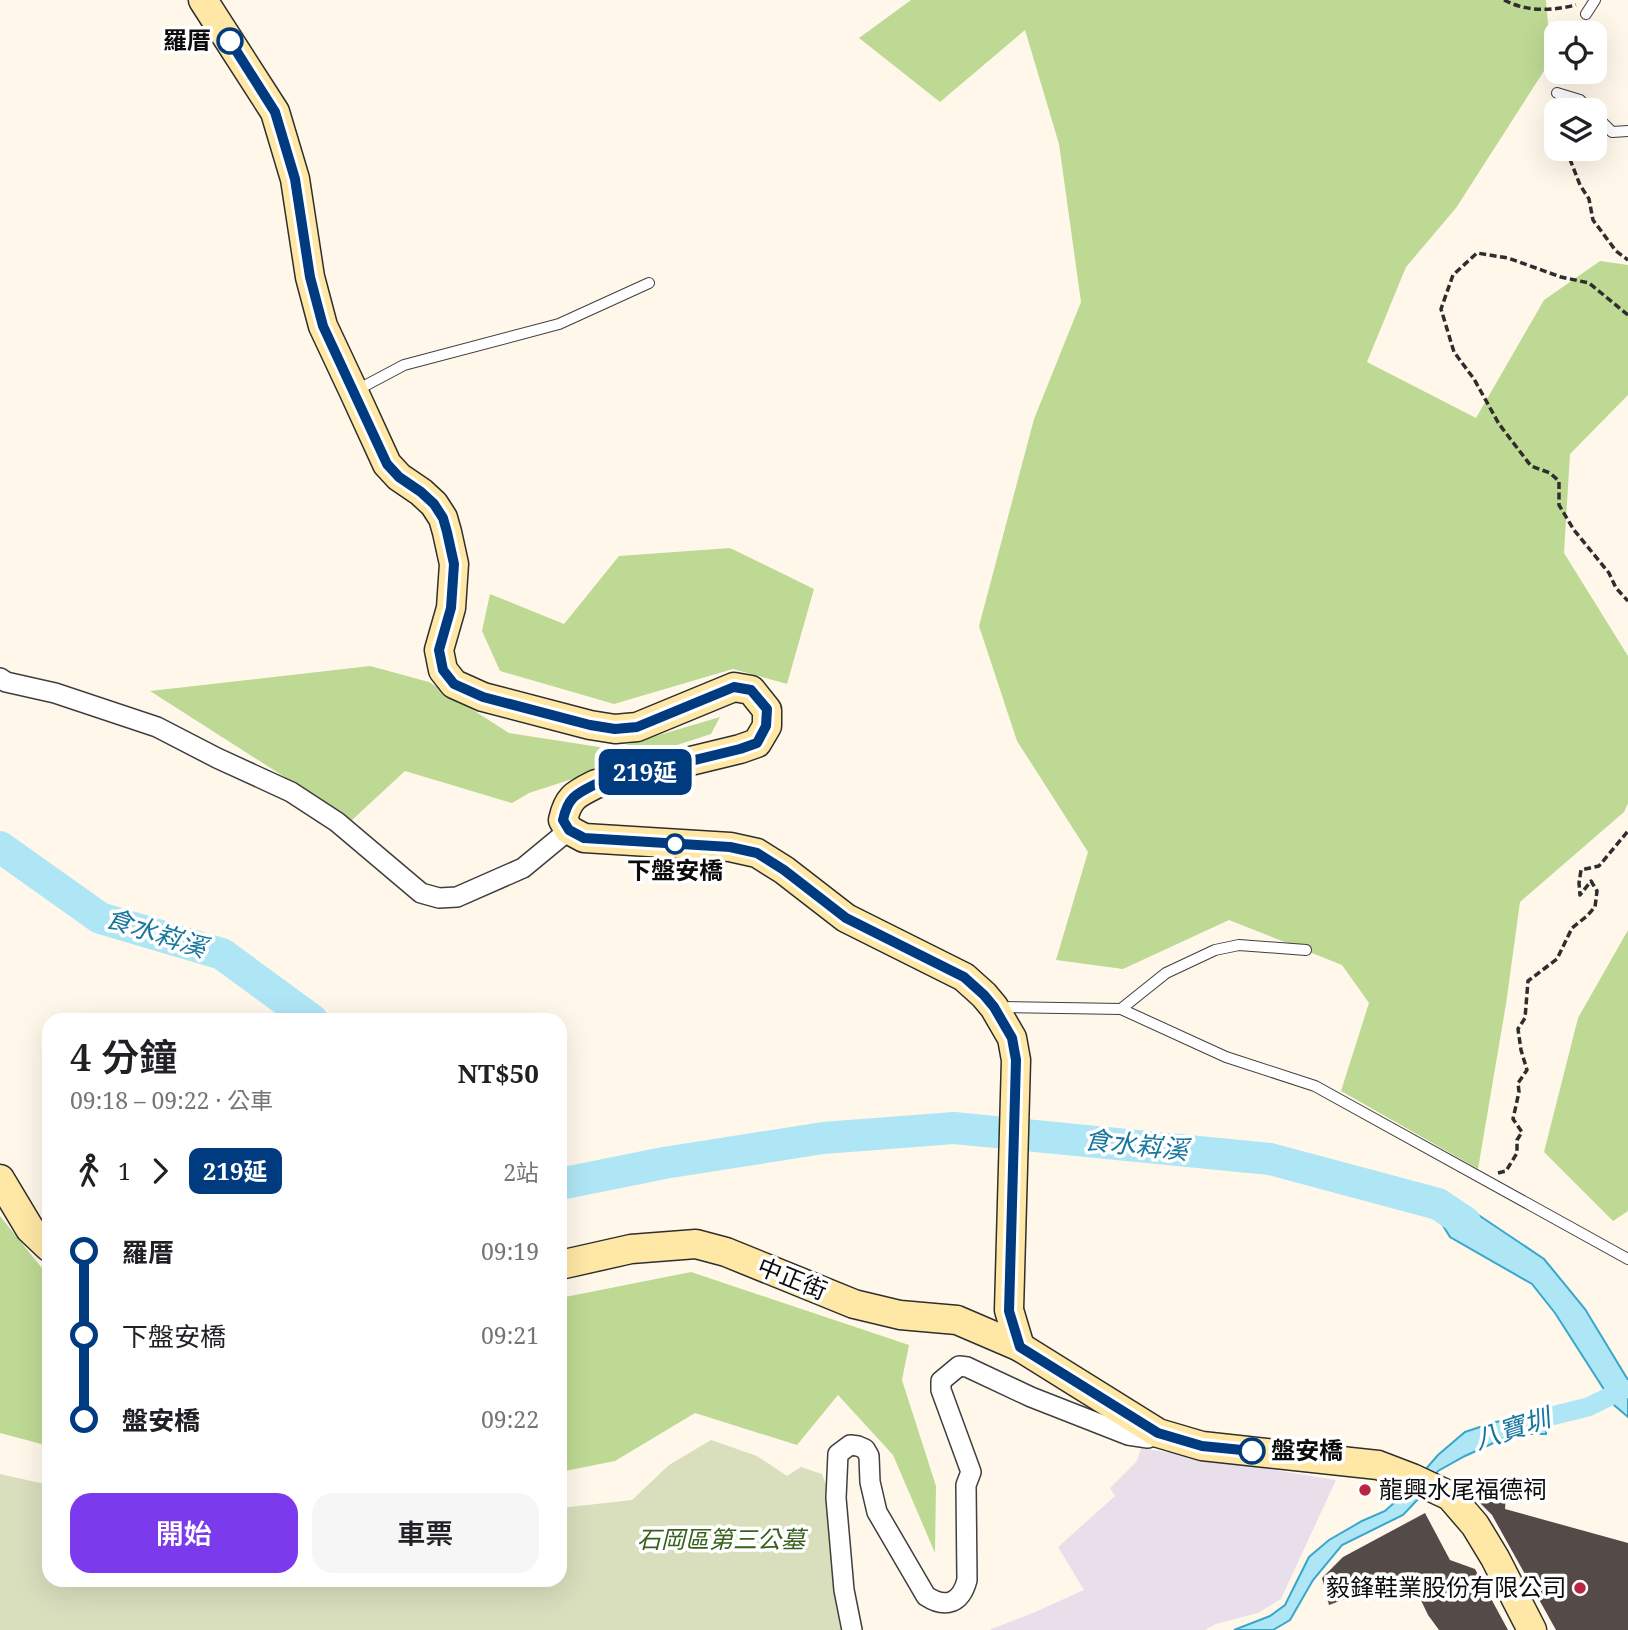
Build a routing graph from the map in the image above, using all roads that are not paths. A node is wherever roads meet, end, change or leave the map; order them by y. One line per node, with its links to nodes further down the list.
1 (203, 0): 9 (street)
2 (1595, 0): 3 (lane)
3 (1586, 15)
4 (1557, 93): 5 (lane)
5 (1573, 98)
6 (1607, 127): 7 (lane)
7 (1628, 131)
8 (649, 283): 9 (lane)
9 (354, 392): 11 (street)
10 (0, 678): 11 (street)
11 (569, 830): 13 (street)
12 (1306, 950): 14 (lane)
13 (994, 1007): 14 (lane); 19 (street)
14 (1121, 1009): 17 (lane)
15 (0, 1179): 16 (street)
16 (42, 1240)
17 (1627, 1257)
18 (567, 1263): 19 (street, 中正街)
19 (1020, 1347): 20 (street, 中正街)
20 (1158, 1433): 21 (street); 22 (street, 中正街)
21 (852, 1630)
22 (1532, 1630)

